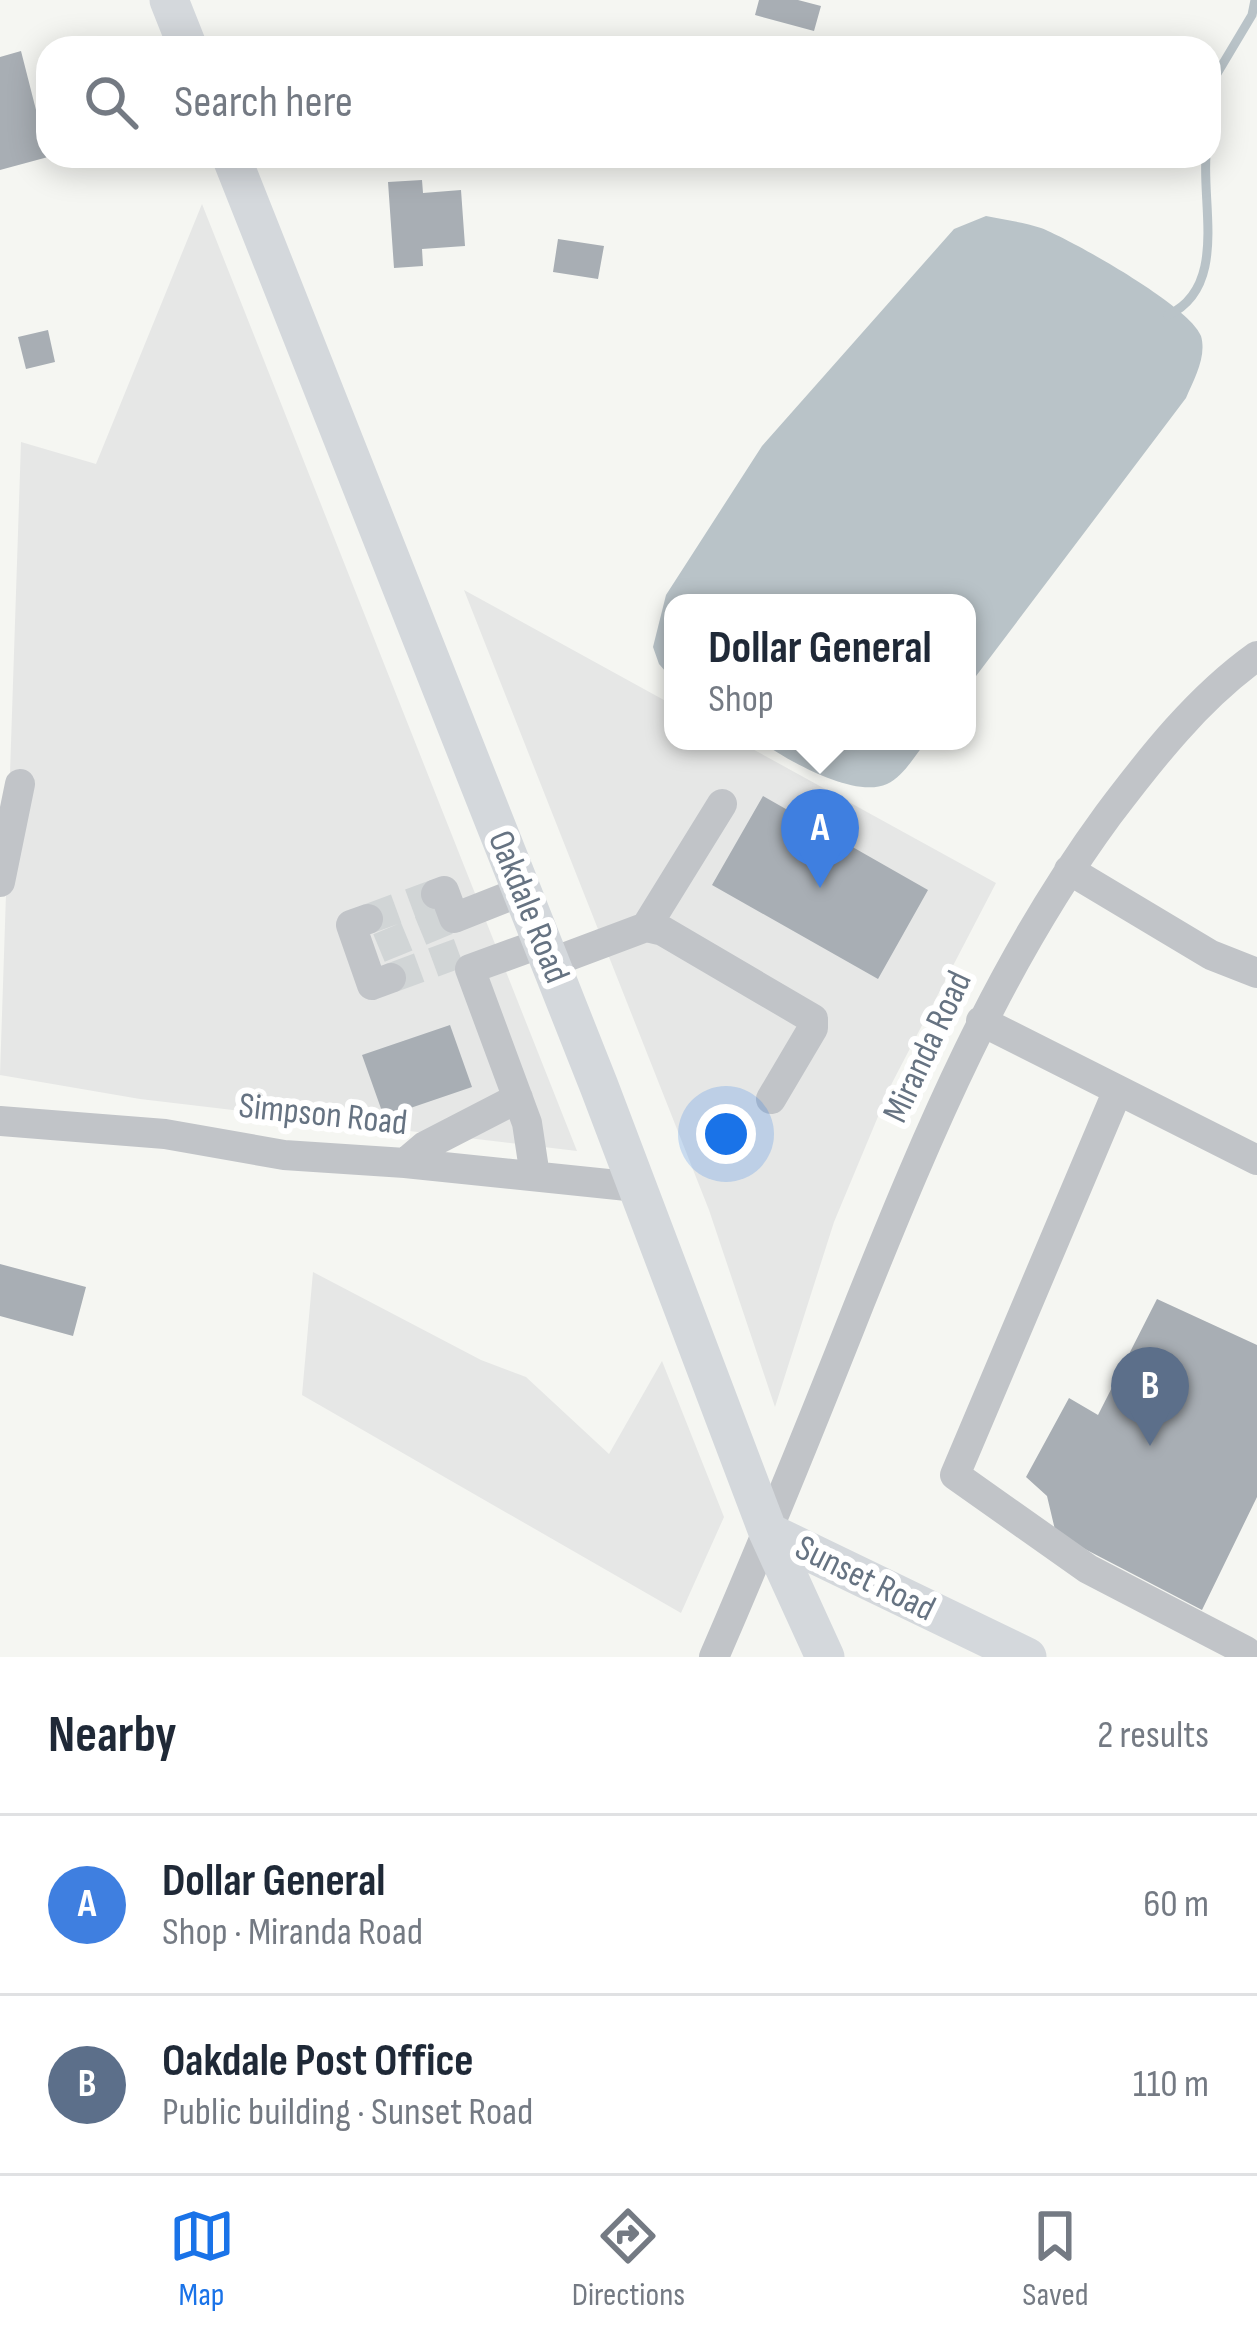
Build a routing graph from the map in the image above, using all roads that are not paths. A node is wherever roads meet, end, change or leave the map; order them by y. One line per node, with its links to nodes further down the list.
1 (169, 0): 2 (main road)
2 (183, 36)
3 (236, 168): 9 (main road, Oakdale Road)
4 (1257, 656): 7 (street, Miranda Road)
5 (20, 784): 8 (street)
6 (722, 804): 10 (street)
7 (1069, 869): 14 (street); 16 (street, Miranda Road)
8 (0, 882)
9 (522, 891): 12 (main road, Oakdale Road); 13 (street)
10 (646, 928): 12 (street); 19 (street)
11 (370, 940): 15 (street)
12 (546, 953): 13 (street); 24 (main road, Oakdale Road)
13 (465, 957): 18 (street)
14 (1257, 973)
15 (391, 978)
16 (981, 1022): 17 (street); 25 (street, Miranda Road)
17 (1118, 1090): 21 (street); 26 (street)
18 (518, 1098): 22 (street); 23 (street)
19 (771, 1099)
20 (0, 1121): 22 (street, Simpson Road)
21 (1257, 1160)
22 (406, 1163): 23 (street, Simpson Road)
23 (535, 1176): 24 (street, Simpson Road)
24 (637, 1187): 25 (main road, Oakdale Road)
25 (768, 1532): 27 (street, Miranda Road); 28 (main road, Oakdale Road); 29 (main road, Sunset Road)
26 (1248, 1650)
27 (714, 1657)
28 (825, 1657)
29 (1027, 1657)

